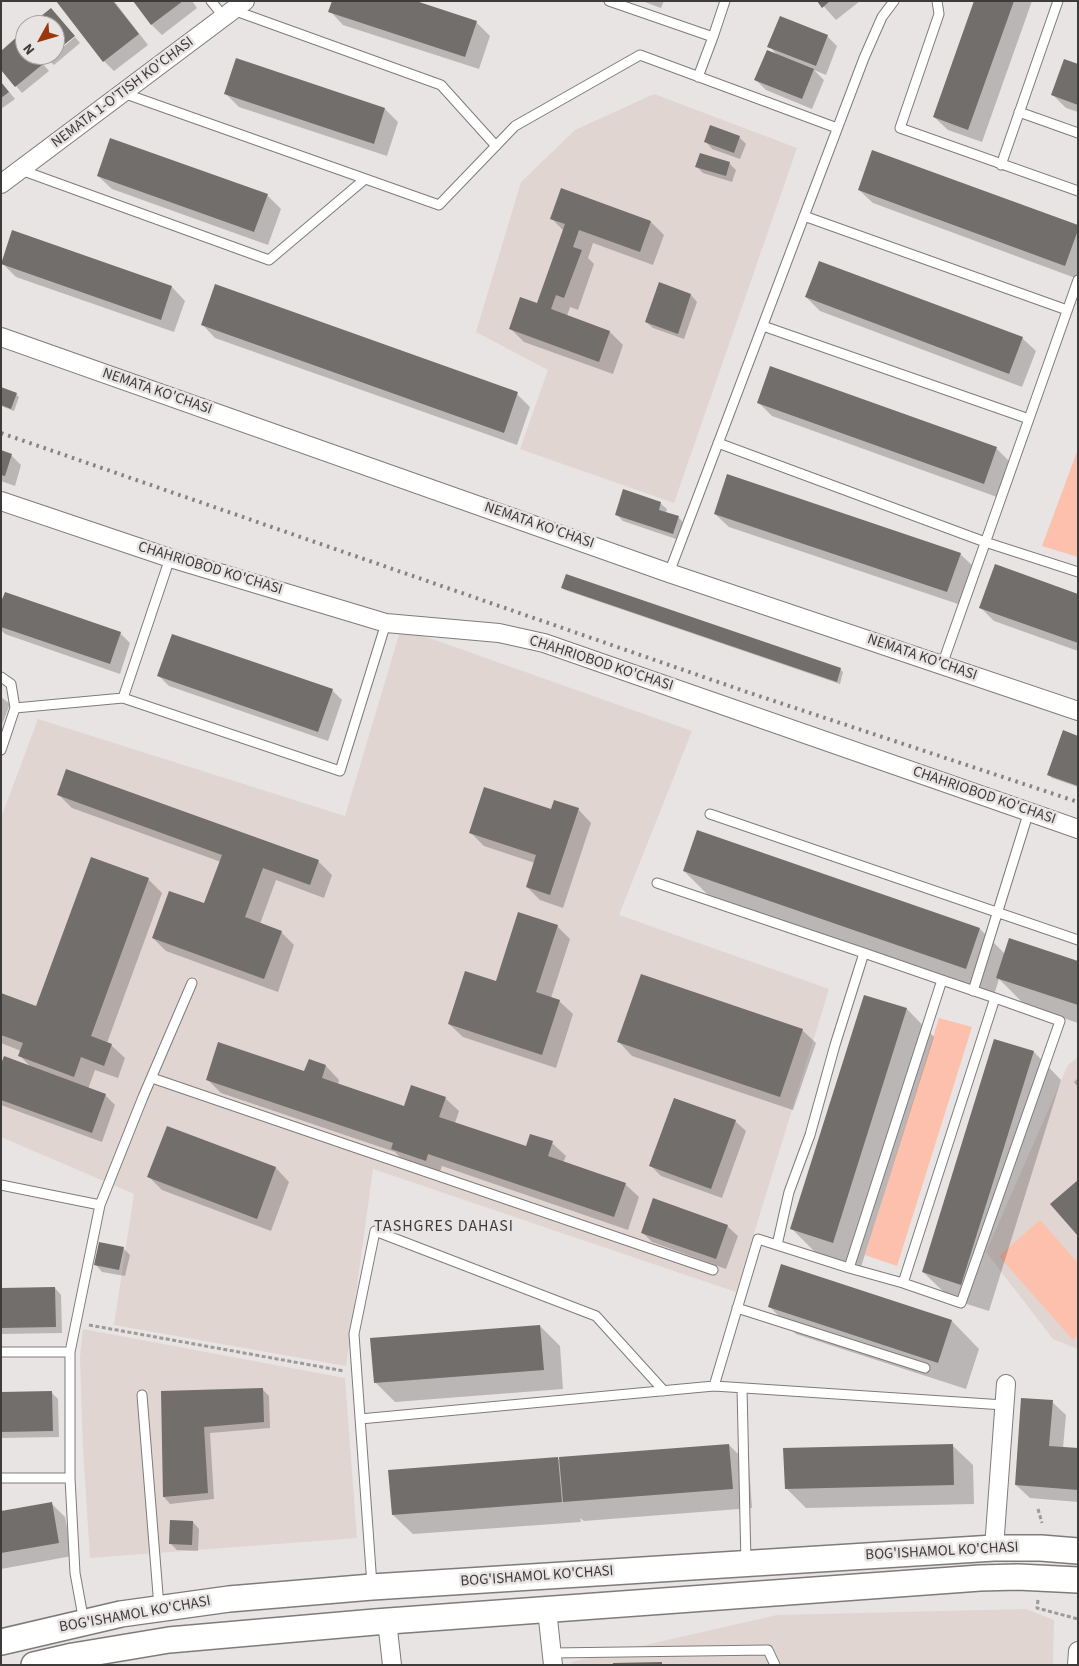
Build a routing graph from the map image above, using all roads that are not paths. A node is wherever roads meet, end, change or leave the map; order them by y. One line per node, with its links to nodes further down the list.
1 (211, 1): 7 (lane)
2 (609, 1): 8 (lane)
3 (725, 1): 8 (lane)
4 (894, 1): 12 (lane)
5 (937, 1): 15 (lane)
6 (1058, 1): 11 (lane)
7 (234, 9): 10 (street, NEMATA 1-O'TISH KO'CHASI); 14 (lane)
8 (713, 37): 9 (lane)
9 (698, 77): 12 (lane); 14 (lane)
10 (122, 93): 16 (street, NEMATA 1-O'TISH KO'CHASI); 17 (lane)
11 (1019, 112): 13 (lane); 15 (lane)
12 (838, 128): 20 (lane)
13 (1078, 133)
14 (496, 146): 17 (lane)
15 (1000, 165): 19 (lane)
16 (21, 170): 17 (lane); 18 (street, NEMATA 1-O'TISH KO'CHASI)
17 (365, 179)
18 (1, 184)
19 (1078, 191)
20 (804, 216): 22 (lane); 23 (lane)
21 (1078, 280): 22 (lane)
22 (1067, 310): 25 (lane)
23 (763, 326): 25 (lane); 26 (lane)
24 (1, 337): 31 (street, NEMATA KO'CHASI)
25 (1029, 419): 28 (lane)
26 (718, 443): 28 (lane); 31 (lane)
27 (2, 505): 29 (street, CHAHRIOBOD KO'CHASI)
28 (985, 542): 30 (lane); 33 (lane)
29 (170, 558): 32 (street, CHAHRIOBOD KO'CHASI); 35 (lane)
30 (1078, 572)
31 (669, 573): 33 (street, NEMATA KO'CHASI)
32 (386, 623): 35 (lane); 39 (street, CHAHRIOBOD KO'CHASI)
33 (942, 665): 37 (street, NEMATA KO'CHASI)
34 (1, 677): 36 (lane)
35 (123, 698): 36 (lane)
36 (15, 708): 38 (lane)
37 (1078, 711)
38 (1, 750)
39 (1029, 811): 41 (street, CHAHRIOBOD KO'CHASI); 47 (lane)
40 (710, 814): 43 (lane)
41 (1078, 829)
42 (657, 883): 44 (lane)
43 (1078, 940)
44 (864, 953): 45 (lane); 52 (lane)
45 (942, 980): 47 (lane); 53 (lane)
46 (192, 983): 49 (lane)
47 (973, 991): 48 (lane)
48 (995, 998): 55 (lane); 55 (lane)
49 (152, 1078): 51 (lane); 54 (lane)
50 (1, 1185): 51 (lane)
51 (100, 1205): 58 (lane)
52 (777, 1245): 53 (lane); 56 (lane)
53 (849, 1268): 55 (lane)
54 (713, 1270)
55 (903, 1283)
56 (737, 1308): 59 (lane); 61 (lane)
57 (1, 1352): 58 (lane)
58 (70, 1352): 68 (lane)
59 (925, 1368)
60 (1006, 1384): 65 (street)
61 (714, 1386): 62 (lane); 63 (lane)
62 (742, 1388): 65 (lane); 71 (lane)
63 (664, 1391): 66 (lane); 66 (lane)
64 (142, 1395): 74 (lane)
65 (1004, 1405): 69 (street)
66 (360, 1419): 73 (lane)
67 (1, 1478): 68 (lane)
68 (70, 1478): 77 (lane)
69 (994, 1548): 70 (main road, BOG'ISHAMOL KO'CHASI); 71 (main road, BOG'ISHAMOL KO'CHASI)
70 (1078, 1551)
71 (746, 1563): 73 (main road, BOG'ISHAMOL KO'CHASI)
72 (1078, 1580): 75 (main road, BOG'ISHAMOL KO'CHASI)
73 (372, 1587): 74 (main road, BOG'ISHAMOL KO'CHASI); 76 (main road)
74 (160, 1608): 77 (main road, BOG'ISHAMOL KO'CHASI)
75 (547, 1610): 76 (main road, BOG'ISHAMOL KO'CHASI); 81 (street)
76 (381, 1622): 80 (main road, BOG'ISHAMOL KO'CHASI); 83 (street)
77 (76, 1624): 78 (main road, BOG'ISHAMOL KO'CHASI); 80 (main road)
78 (1, 1642)
79 (1078, 1651): 85 (street)
80 (73, 1656): 82 (main road, BOG'ISHAMOL KO'CHASI)
81 (552, 1659): 84 (lane)
82 (34, 1665)
83 (392, 1665)
84 (776, 1665)
85 (1077, 1665)

